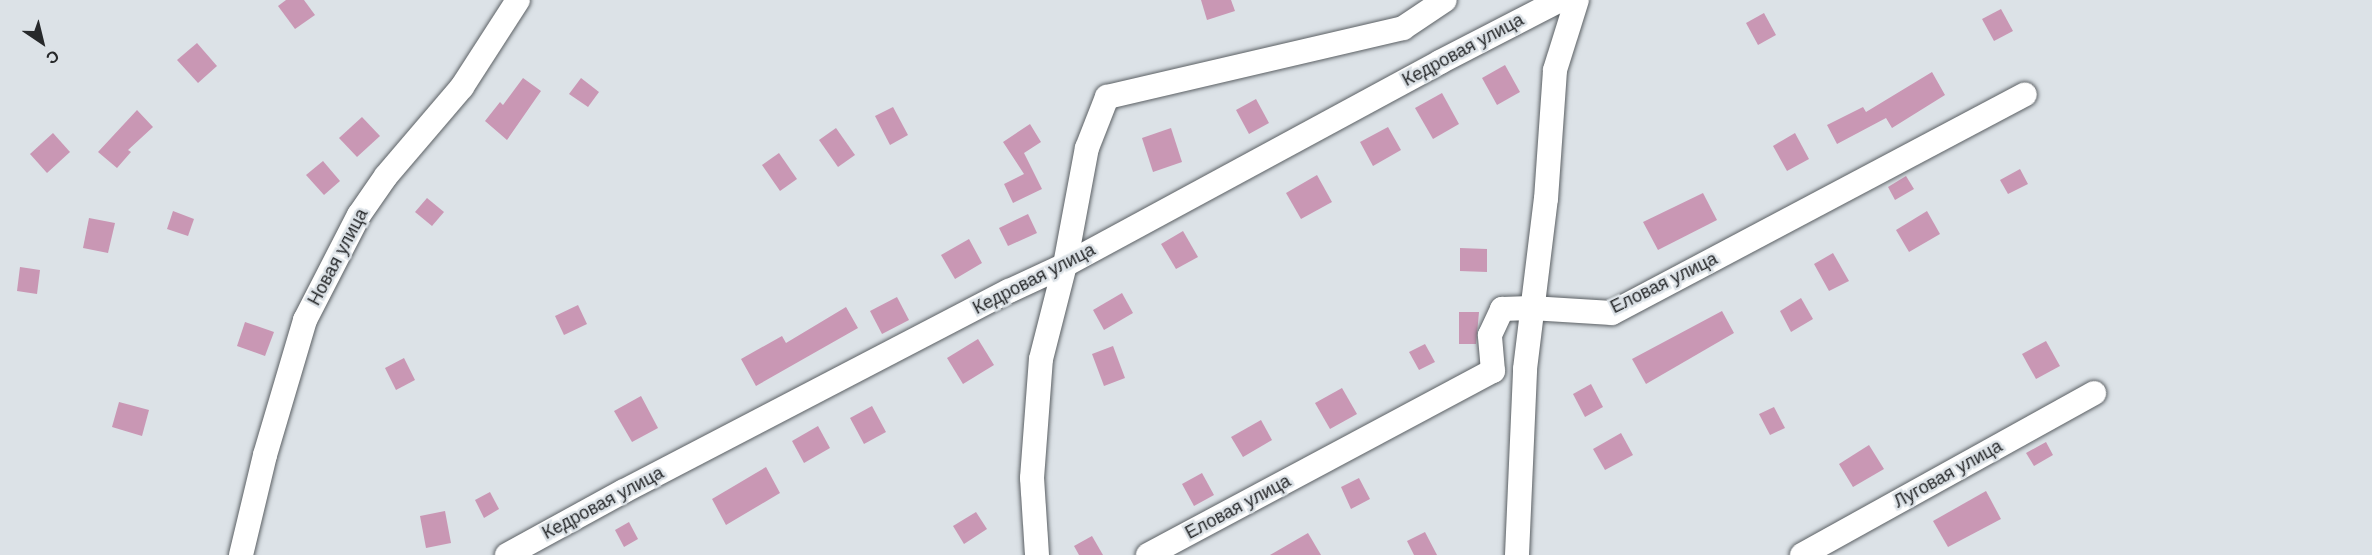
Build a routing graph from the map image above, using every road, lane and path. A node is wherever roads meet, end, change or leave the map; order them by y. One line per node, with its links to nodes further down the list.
1 (518, 0): 11 (street, Новая улица)
2 (1445, 0): 6 (street)
3 (1560, 0): 6 (street, Кедровая улица)
4 (1577, 0): 7 (street)
5 (2025, 94): 7 (street, Еловая улица)
6 (1065, 265): 12 (street, Кедровая улица); 13 (street)
7 (1531, 308): 8 (street); 9 (street, Еловая улица)
8 (1525, 369): 9 (street); 15 (street)
9 (1493, 371): 14 (street, Еловая улица)
10 (2094, 393): 16 (street, Луговая улица)
11 (241, 555)
12 (507, 555)
13 (1037, 555)
14 (1148, 555)
15 (1517, 555)
16 (1802, 555)

